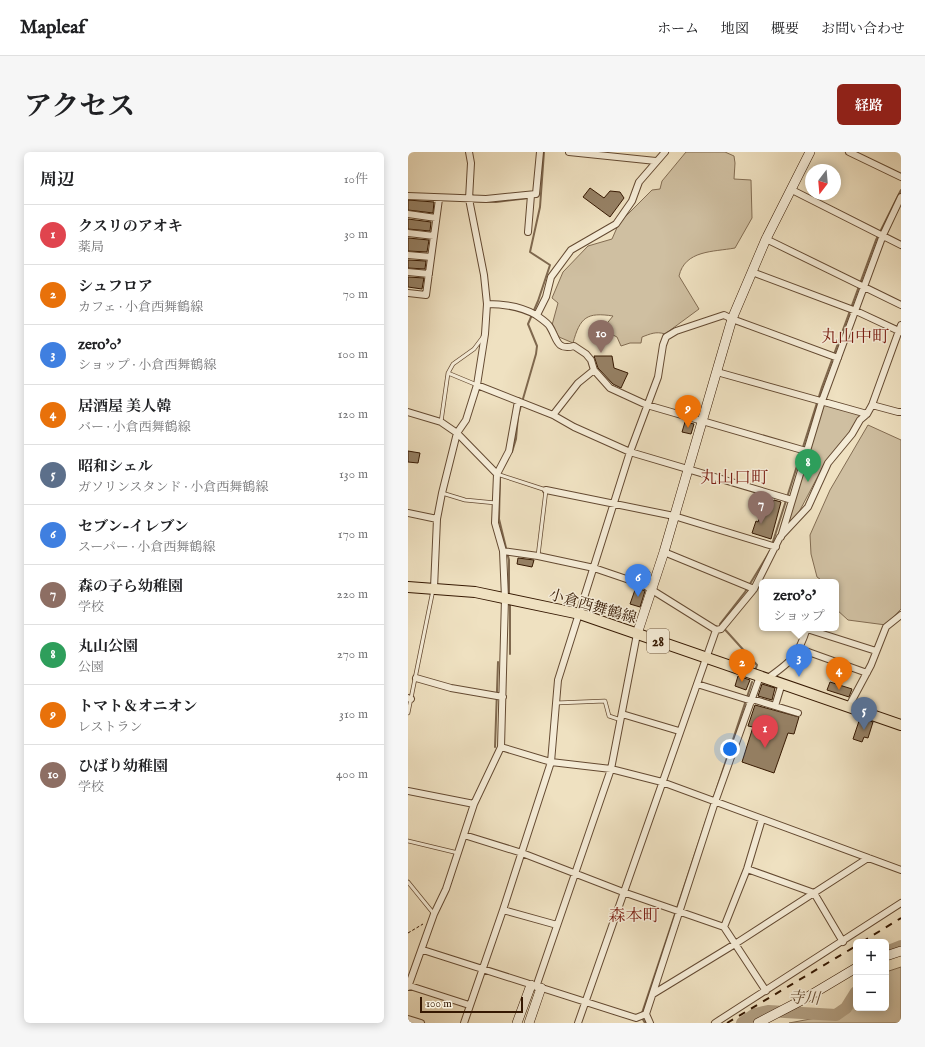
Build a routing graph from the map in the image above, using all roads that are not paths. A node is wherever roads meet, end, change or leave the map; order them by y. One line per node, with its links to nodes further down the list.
1 (469, 152): 14 (street)
2 (540, 152): 10 (street)
3 (570, 152): 7 (street)
4 (665, 152): 7 (street)
5 (849, 152): 8 (street)
6 (807, 153): 9 (street)
7 (656, 161): 33 (street)
8 (901, 177)
9 (792, 190): 19 (street); 21 (street)
10 (531, 195): 14 (street); 17 (street)
11 (408, 196): 13 (street)
12 (901, 197): 19 (street)
13 (439, 199): 14 (street); 16 (street)
14 (469, 199): 30 (street)
15 (408, 214): 16 (street)
16 (436, 218): 20 (street)
17 (528, 232)
18 (408, 233): 20 (street)
19 (880, 233): 22 (street); 28 (street)
20 (434, 236): 24 (street)
21 (766, 239): 26 (street); 28 (street)
22 (901, 245)
23 (408, 255): 24 (street)
24 (431, 257): 27 (street)
25 (408, 272): 27 (street)
26 (752, 272): 32 (street); 34 (street)
27 (429, 274): 29 (street)
28 (860, 286): 31 (street); 32 (street)
29 (408, 293)
30 (487, 304): 33 (street); 37 (street)
31 (901, 305)
32 (852, 309): 36 (street); 38 (street)
33 (537, 315): 39 (street)
34 (732, 319): 38 (street); 40 (street); 45 (street)
35 (901, 325): 36 (street)
36 (900, 332): 46 (street)
37 (485, 334): 41 (lane); 42 (street)
38 (834, 356): 43 (street)
39 (594, 370): 45 (street); 50 (street)
40 (717, 372): 43 (street); 51 (street)
41 (448, 374): 42 (lane); 52 (lane)
42 (477, 385): 44 (street); 53 (street)
43 (822, 401): 49 (street); 54 (street)
44 (521, 402): 50 (street); 57 (street)
45 (647, 405): 51 (street); 55 (street)
46 (872, 405): 48 (street); 49 (street)
47 (408, 412): 52 (street)
48 (901, 412)
49 (867, 414): 66 (street)
50 (553, 415): 55 (street)
51 (702, 421): 54 (street); 56 (street)
52 (441, 422): 53 (street)
53 (457, 433): 57 (street); 59 (street)
54 (806, 451): 60 (street)
55 (630, 452): 56 (street); 62 (street)
56 (688, 469): 60 (street); 64 (street)
57 (499, 476): 58 (lane); 61 (street)
58 (546, 490): 62 (street); 70 (lane)
59 (442, 493): 61 (lane); 65 (street)
60 (788, 499): 66 (street)
61 (496, 503): 68 (street)
62 (614, 504): 64 (street); 71 (street)
63 (408, 513): 65 (street)
64 (674, 516): 67 (street); 69 (street)
65 (437, 519): 74 (street)
66 (780, 537): 67 (street)
67 (774, 546): 73 (street)
68 (504, 551): 70 (street); 76 (street)
69 (664, 552): 73 (street); 75 (street)
70 (538, 556): 71 (street)
71 (594, 568): 75 (street); 77 (street)
72 (408, 587): 74 (main road, 小倉西舞鶴線 / 28)
73 (750, 587): 79 (street)
74 (434, 588): 76 (main road, 小倉西舞鶴線 / 28); 88 (lane)
75 (653, 589): 79 (street); 82 (street)
76 (505, 598): 77 (main road, 小倉西舞鶴線 / 28); 91 (street)
77 (580, 614): 82 (main road, 小倉西舞鶴線 / 28); 94 (street)
78 (901, 615): 84 (street)
79 (719, 629): 85 (street)
80 (806, 631): 83 (street)
81 (816, 631): 84 (street)
82 (637, 634): 85 (main road, 小倉西舞鶴線 / 28); 99 (street)
83 (800, 649): 86 (street); 87 (street)
84 (876, 651): 86 (street)
85 (707, 657): 87 (main road, 小倉西舞鶴線 / 28); 90 (street)
86 (867, 673): 96 (street)
87 (764, 677): 89 (main road, 小倉西舞鶴線 / 28); 93 (street)
88 (416, 678): 91 (street); 92 (lane)
89 (782, 683): 95 (street); 96 (main road, 小倉西舞鶴線 / 28)
90 (697, 684): 93 (street); 101 (street)
91 (503, 697): 102 (street)
92 (409, 699): 97 (lane)
93 (749, 700): 95 (street); 107 (street)
94 (556, 704): 99 (lane); 103 (street)
95 (775, 706): 98 (street)
96 (849, 706): 100 (main road, 小倉西舞鶴線 / 28)
97 (408, 713)
98 (798, 713)
99 (621, 717): 101 (street); 104 (street)
100 (901, 724)
101 (679, 731): 105 (street)
102 (501, 747): 103 (street); 108 (street)
103 (551, 762): 104 (street); 113 (street)
104 (610, 769): 105 (street); 117 (street)
105 (662, 782): 107 (street); 119 (street)
106 (408, 791): 108 (street)
107 (715, 802): 109 (street); 123 (street)
108 (474, 804): 110 (street)
109 (762, 819): 114 (street); 115 (street)
110 (464, 835): 112 (street); 113 (street)
111 (408, 841): 112 (lane)
112 (458, 853): 124 (street)
113 (522, 853): 117 (street); 122 (street)
114 (868, 858): 116 (street); 120 (street)
115 (747, 869): 120 (street); 126 (street)
116 (901, 870)
117 (575, 873): 119 (street); 125 (street)
118 (408, 882): 124 (lane)
119 (623, 892): 123 (street); 138 (street)
120 (814, 893): 127 (street); 128 (street)
121 (901, 904): 127 (street)
122 (503, 910): 125 (street); 132 (street)
123 (677, 910): 126 (street); 137 (street)
124 (433, 916): 129 (street)
125 (557, 925): 135 (street)
126 (724, 927): 128 (street)
127 (843, 942): 136 (street)
128 (735, 944): 136 (street); 137 (street)
129 (423, 950): 132 (street); 134 (street)
130 (901, 951): 131 (street)
131 (889, 955)
132 (482, 969): 135 (street); 139 (street)
133 (853, 970): 149 (street)
134 (409, 987): 139 (street)
135 (536, 987): 138 (street); 144 (street); 145 (street)
136 (766, 991): 148 (street)
137 (653, 994): 140 (street)
138 (585, 1002): 140 (street); 146 (street)
139 (469, 1005): 143 (street)
140 (645, 1014): 147 (street)
141 (408, 1018): 142 (street)
142 (421, 1023)
143 (464, 1023)
144 (517, 1023)
145 (528, 1023)
146 (578, 1023)
147 (650, 1023)
148 (715, 1023)
149 (758, 1023)

